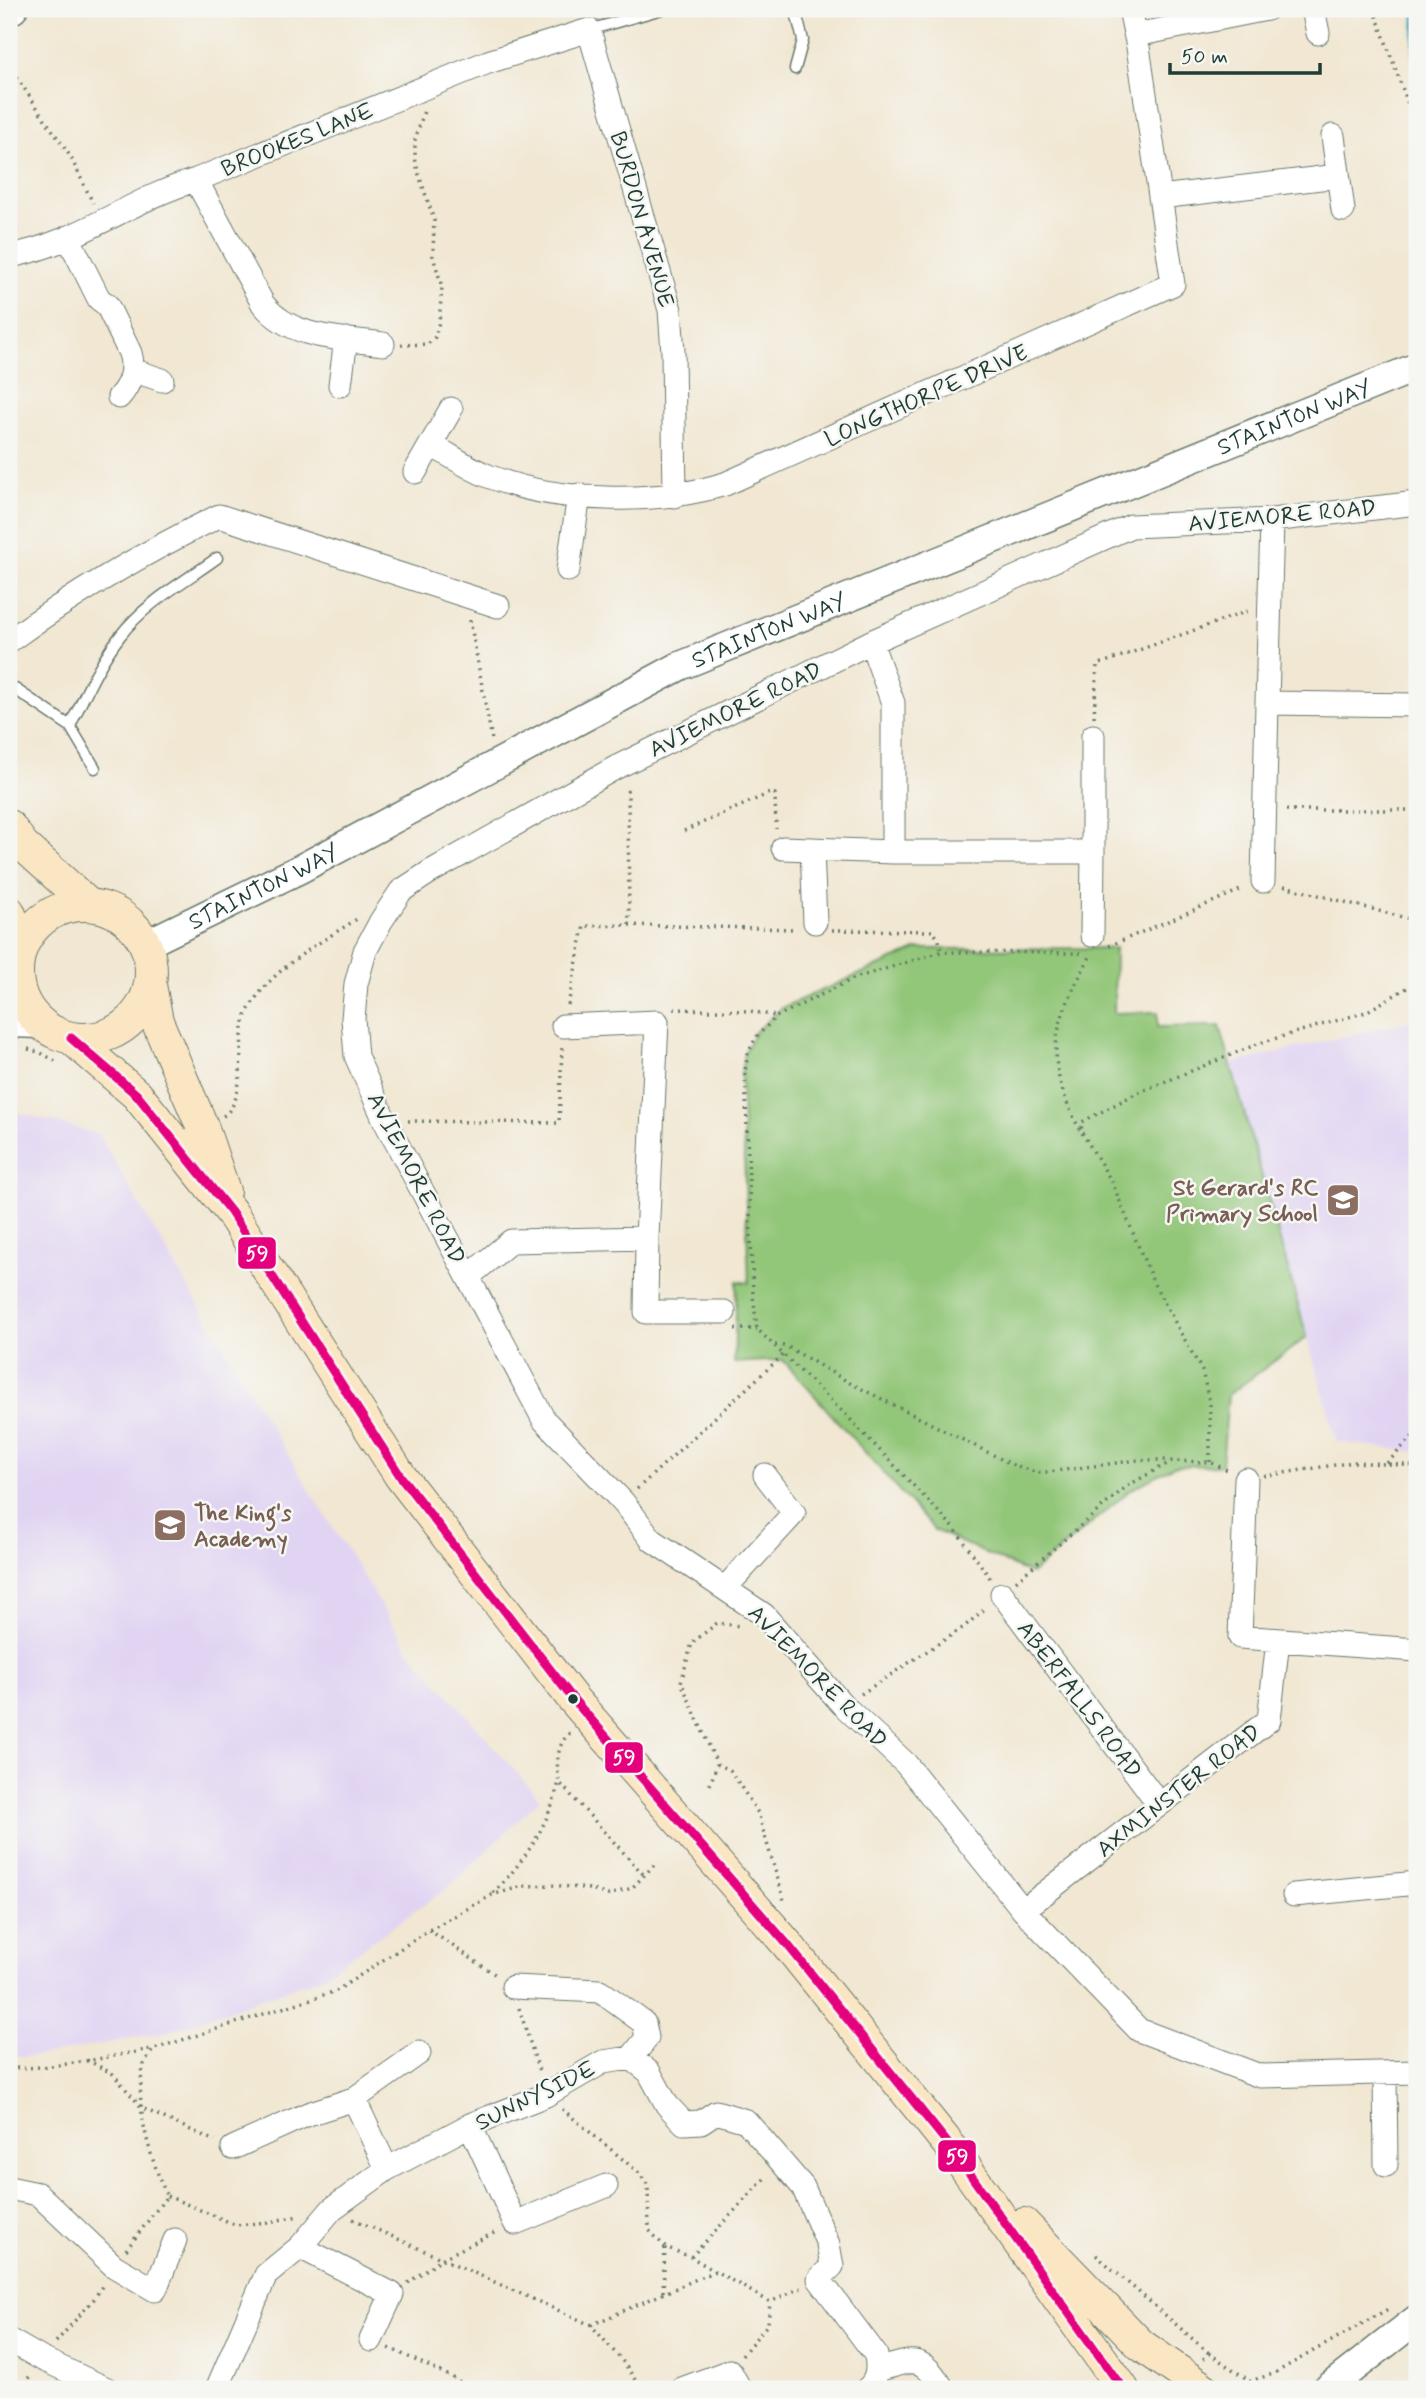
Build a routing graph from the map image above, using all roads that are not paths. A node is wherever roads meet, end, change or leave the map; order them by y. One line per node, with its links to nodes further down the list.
1 (662, 9): 6 (lane)
2 (795, 9): 9 (lane)
3 (1130, 9): 8 (street)
4 (1267, 9): 8 (street)
5 (1313, 9): 7 (street)
6 (589, 30): 12 (street, BROOKES LANE); 28 (street, BURDON AVENUE)
7 (1318, 33)
8 (1136, 35): 13 (street)
9 (795, 69)
10 (1333, 136): 11 (street)
11 (1338, 176): 13 (street); 14 (street)
12 (196, 180): 15 (street, BROOKES LANE); 17 (street)
13 (1160, 197): 28 (street, LONGTHORPE DRIVE)
14 (1343, 209)
15 (68, 237): 16 (street, BROOKES LANE); 20 (street)
16 (9, 256)
17 (346, 339): 18 (street); 22 (street)
18 (383, 344)
19 (1417, 367): 51 (street, STAINTON WAY)
20 (132, 370): 21 (street); 23 (street)
21 (162, 380)
22 (340, 385)
23 (119, 397)
24 (451, 409): 25 (street)
25 (431, 445): 26 (street); 27 (street, LONGTHORPE DRIVE)
26 (415, 472)
27 (579, 495): 28 (street, LONGTHORPE DRIVE); 32 (street)
28 (675, 496)
29 (1417, 503): 30 (street, AVIEMORE ROAD)
30 (1272, 520): 35 (street, AVIEMORE ROAD); 37 (street)
31 (217, 558): 39 (lane)
32 (568, 570)
33 (498, 606): 34 (street)
34 (9, 641)
35 (871, 642): 45 (street); 61 (street, AVIEMORE ROAD)
36 (9, 685): 39 (lane)
37 (1268, 703): 38 (street); 47 (street)
38 (1417, 705)
39 (70, 726): 41 (lane)
40 (1093, 736): 46 (street)
41 (95, 768)
42 (9, 826): 48 (main road)
43 (783, 848): 44 (street)
44 (812, 849): 45 (street); 50 (street)
45 (893, 852): 46 (street)
46 (1093, 852): 52 (street)
47 (1263, 881)
48 (89, 905): 51 (main road); 53 (main road)
49 (9, 912): 53 (main road)
50 (814, 927)
51 (146, 944): 54 (main road)
52 (1096, 946)
53 (17, 950): 55 (main road)
54 (150, 985): 58 (main road); 59 (main road)
55 (41, 1024): 57 (street); 58 (main road)
56 (564, 1026): 60 (street)
57 (14, 1035)
58 (69, 1053): 59 (main road)
59 (231, 1212): 81 (main road)
60 (647, 1238): 61 (street); 62 (street)
61 (468, 1277): 65 (street, AVIEMORE ROAD)
62 (724, 1312)
63 (765, 1475): 65 (street)
64 (1246, 1479): 67 (street)
65 (726, 1587): 72 (street, AVIEMORE ROAD)
66 (1002, 1594): 69 (street, ABERFALLS ROAD)
67 (1278, 1640): 68 (street); 69 (street, AXMINSTER ROAD)
68 (1417, 1650)
69 (1159, 1804): 72 (street, AXMINSTER ROAD)
70 (1417, 1883): 71 (street)
71 (1294, 1895)
72 (1023, 1910): 77 (street, AVIEMORE ROAD)
73 (513, 1987): 75 (street)
74 (419, 2053): 78 (street)
75 (631, 2058): 79 (street, SUNNYSIDE); 92 (street)
76 (1417, 2072): 77 (street, AVIEMORE ROAD)
77 (1385, 2073): 82 (street)
78 (354, 2099): 80 (street); 83 (street)
79 (470, 2125): 83 (street, SUNNYSIDE); 84 (street)
80 (233, 2148)
81 (953, 2150): 93 (main road); 98 (main road)
82 (1386, 2165)
83 (387, 2169): 87 (street, SUNNYSIDE)
84 (606, 2186)
85 (9, 2188): 86 (street)
86 (175, 2240)
87 (300, 2247): 90 (street); 95 (street, SUNNYSIDE)
88 (1405, 2313): 99 (street)
89 (9, 2340): 94 (street)
90 (371, 2340)
91 (735, 2380): 96 (street)
92 (873, 2380): 97 (street)
93 (1194, 2382)
94 (107, 2389)
95 (217, 2389)
96 (682, 2389)
97 (943, 2389)
98 (1122, 2389)
99 (1327, 2389)

